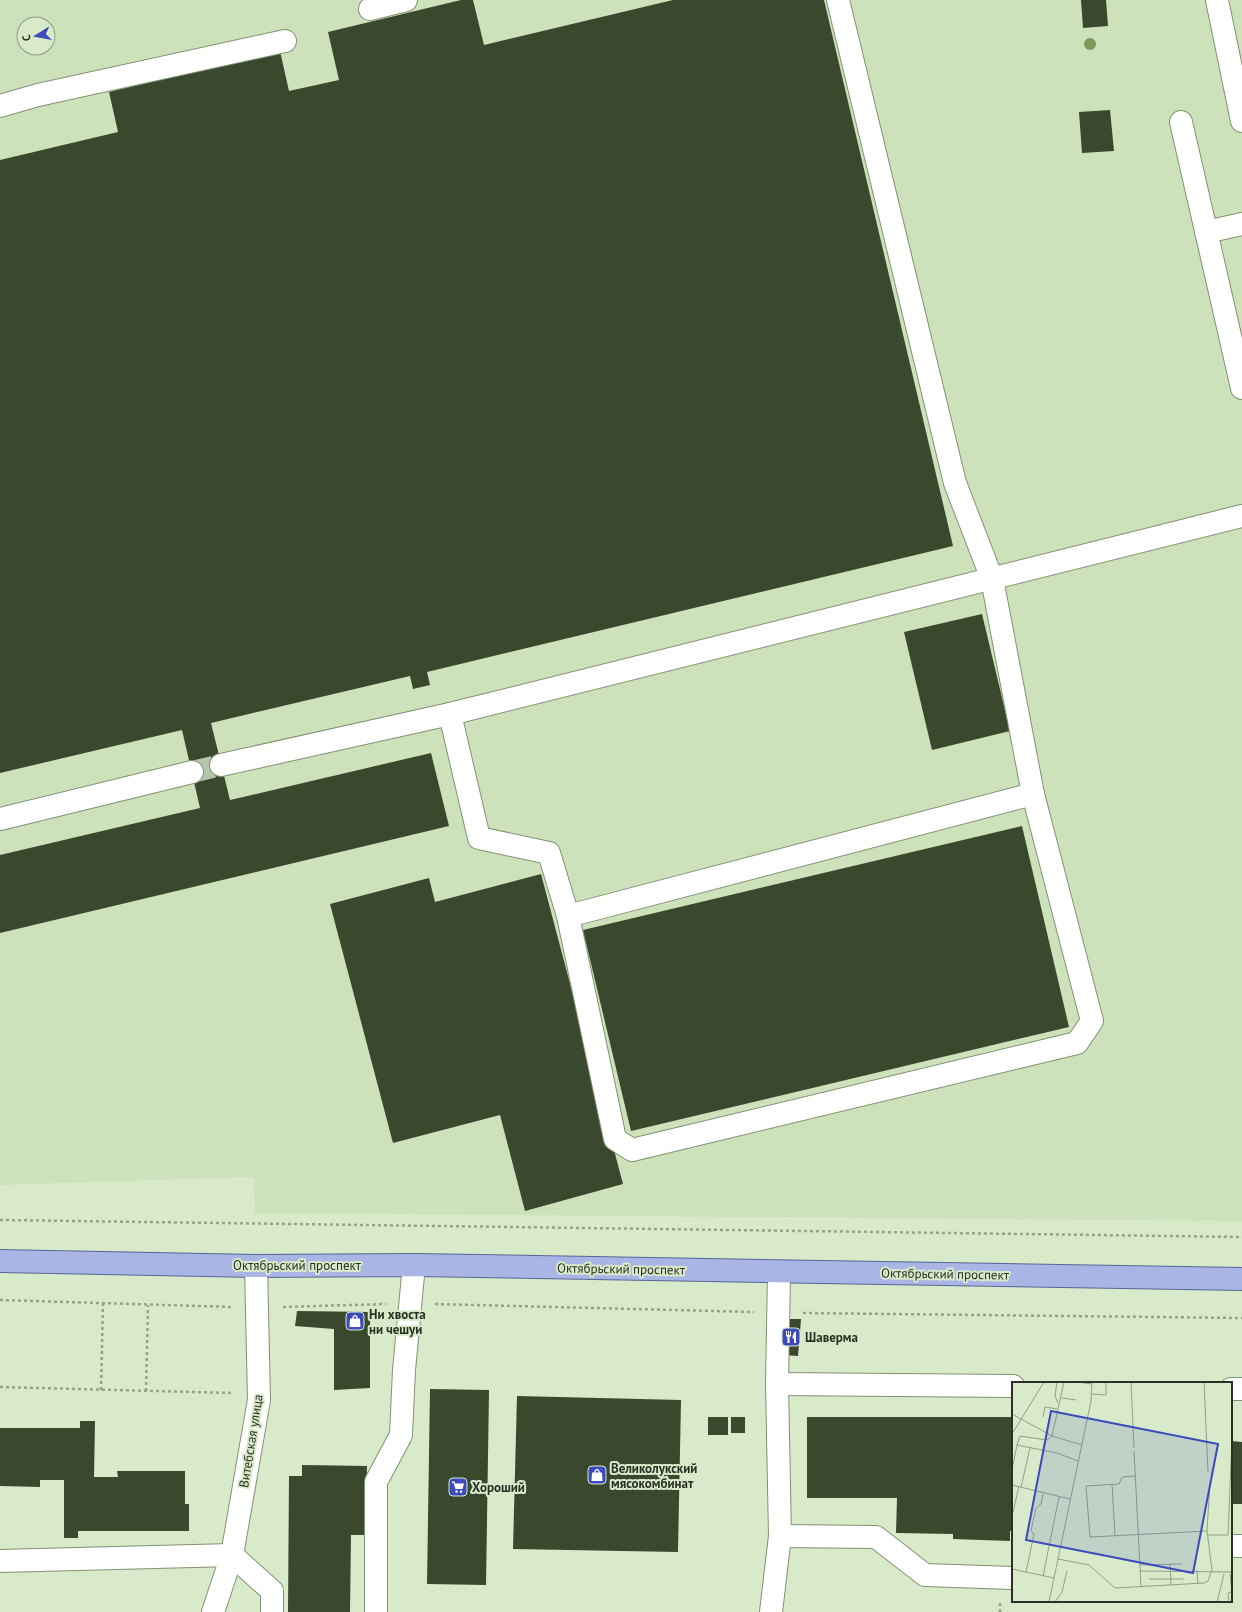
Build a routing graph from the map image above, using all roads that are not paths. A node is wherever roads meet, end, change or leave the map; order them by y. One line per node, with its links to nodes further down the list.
1 (406, 0): 4 (street)
2 (838, 0): 13 (street)
3 (1217, 0): 7 (street)
4 (370, 9)
5 (285, 41): 6 (street)
6 (0, 106)
7 (1242, 121)
8 (1181, 122): 10 (street)
9 (1242, 224): 10 (street)
10 (1206, 232): 11 (street)
11 (1242, 388)
12 (1242, 516): 13 (street)
13 (992, 579): 14 (street); 17 (street)
14 (450, 714): 15 (street); 19 (street)
15 (221, 765)
16 (192, 772): 18 (street)
17 (1033, 794): 19 (street); 19 (street)
18 (0, 819)
19 (568, 916)
20 (0, 1261): 22 (main road, Октябрьский проспект)
21 (414, 1265): 22 (main road, Октябрьский проспект); 23 (main road, Октябрьский проспект); 33 (street)
22 (256, 1266): 28 (street, Витебская улица)
23 (779, 1272): 24 (main road, Октябрьский проспект); 25 (street)
24 (1242, 1279)
25 (777, 1384): 26 (street); 27 (street)
26 (1012, 1386)
27 (780, 1536): 30 (street); 34 (street)
28 (232, 1555): 29 (street); 31 (street, Витебская улица); 32 (street)
29 (0, 1560)
30 (1012, 1578)
31 (213, 1612)
32 (272, 1612)
33 (376, 1612)
34 (771, 1612)

